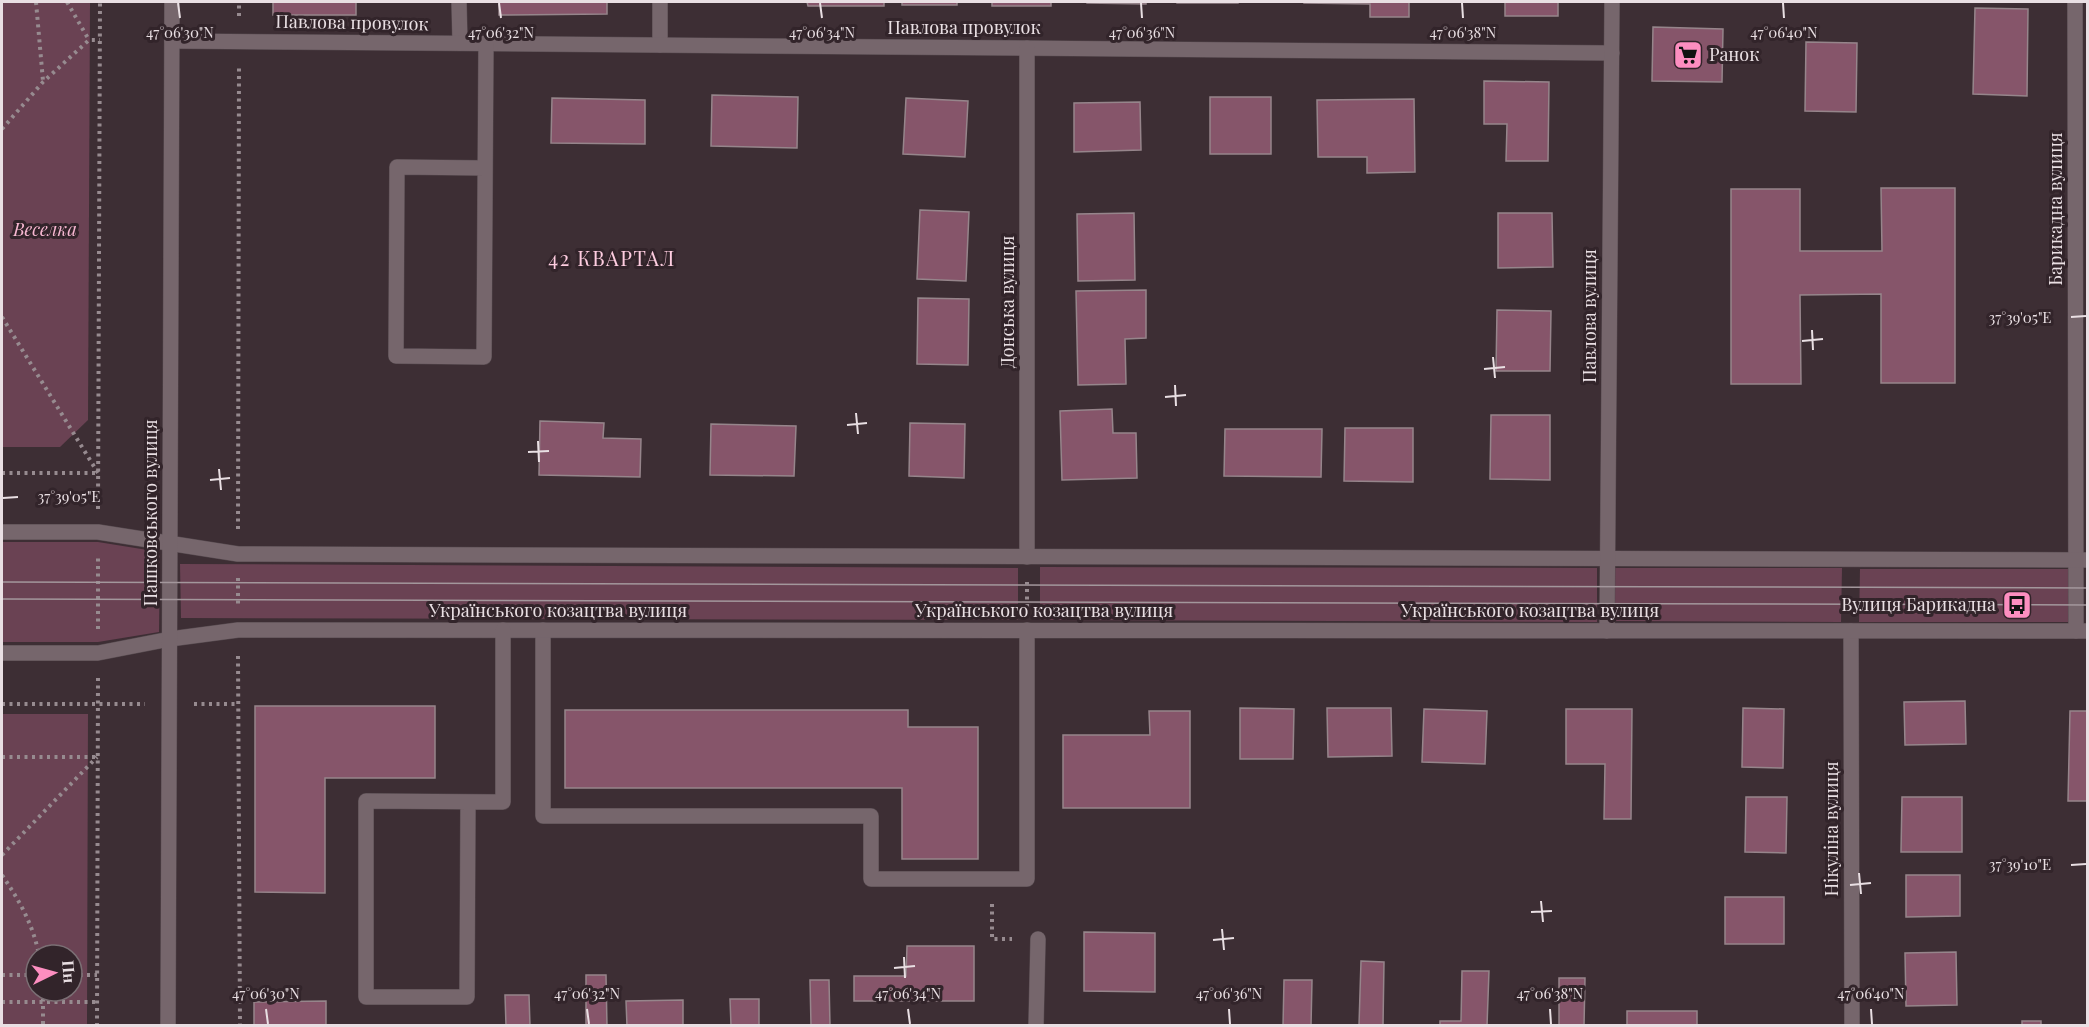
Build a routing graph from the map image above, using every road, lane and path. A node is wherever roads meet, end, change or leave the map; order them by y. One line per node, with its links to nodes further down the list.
1 (36, 2): 20 (path)
2 (67, 2): 10 (path)
3 (100, 2): 11 (path)
4 (172, 2): 12 (street, Пашковського вулиця)
5 (239, 2): 13 (path)
6 (459, 2): 14 (street)
7 (660, 2): 16 (street)
8 (1612, 2): 19 (street, Павлова вулиця)
9 (2075, 2): 18 (street, Барикадна вулиця)
10 (90, 40): 11 (path); 20 (path)
11 (100, 40): 24 (path)
12 (172, 41): 13 (street, Павлова провулок); 28 (street, Пашковського вулиця)
13 (239, 41): 14 (street, Павлова провулок); 29 (path)
14 (459, 43): 15 (street, Павлова провулок)
15 (486, 44): 16 (street, Павлова провулок); 22 (street)
16 (660, 45): 17 (street, Павлова провулок)
17 (1027, 48): 19 (street, Павлова провулок); 30 (street, Донська вулиця)
18 (2081, 50): 32 (street, Барикадна вулиця)
19 (1612, 53): 31 (street, Павлова вулиця)
20 (43, 82): 21 (path)
21 (2, 129)
22 (485, 168): 22 (street)
23 (2, 317): 24 (path)
24 (99, 473): 25 (path); 27 (path)
25 (2, 474)
26 (2, 532): 27 (street)
27 (98, 532): 28 (street); 42 (path)
28 (170, 544): 29 (street); 40 (street, Пашковського вулиця)
29 (238, 554): 30 (street); 33 (path)
30 (1027, 557): 31 (street); 36 (path)
31 (1607, 558): 32 (street); 37 (street, Павлова вулиця)
32 (2082, 560): 39 (street, Барикадна вулиця)
33 (238, 630): 34 (street, Українського козацтва вулиця); 40 (street, Українського козацтва вулиця); 46 (path)
34 (503, 630): 35 (street, Українського козацтва вулиця); 49 (street)
35 (543, 630): 36 (street, Українського козацтва вулиця); 52 (street)
36 (1027, 630): 37 (street, Українського козацтва вулиця); 52 (street)
37 (1607, 631): 38 (street, Українського козацтва вулиця)
38 (1851, 631): 39 (street, Українського козацтва вулиця); 70 (street, Нікуліна вулиця)
39 (2082, 631)
40 (170, 639): 42 (street, Українського козацтва вулиця); 45 (street, Пашковського вулиця)
41 (2, 653): 42 (street, Українського козацтва вулиця)
42 (98, 653): 44 (path)
43 (2, 704): 44 (path)
44 (98, 704): 45 (path); 48 (path)
45 (170, 704): 46 (path); 67 (street, Пашковського вулиця)
46 (238, 704): 68 (path)
47 (2, 757): 48 (path)
48 (97, 757): 50 (path); 59 (path)
49 (468, 802): 49 (street)
50 (2, 855)
51 (2, 875): 55 (path)
52 (992, 879): 53 (path)
53 (992, 939)
54 (1038, 939): 69 (street)
55 (37, 943)
56 (2, 975): 57 (path)
57 (24, 975)
58 (84, 975): 59 (path)
59 (97, 975): 63 (path)
60 (2, 1002): 61 (path)
61 (24, 1002)
62 (84, 1002): 63 (path)
63 (97, 1002): 66 (path)
64 (43, 1003): 65 (path)
65 (43, 1026)
66 (97, 1026)
67 (168, 1026)
68 (240, 1026)
69 (1036, 1026)
70 (1852, 1026)

